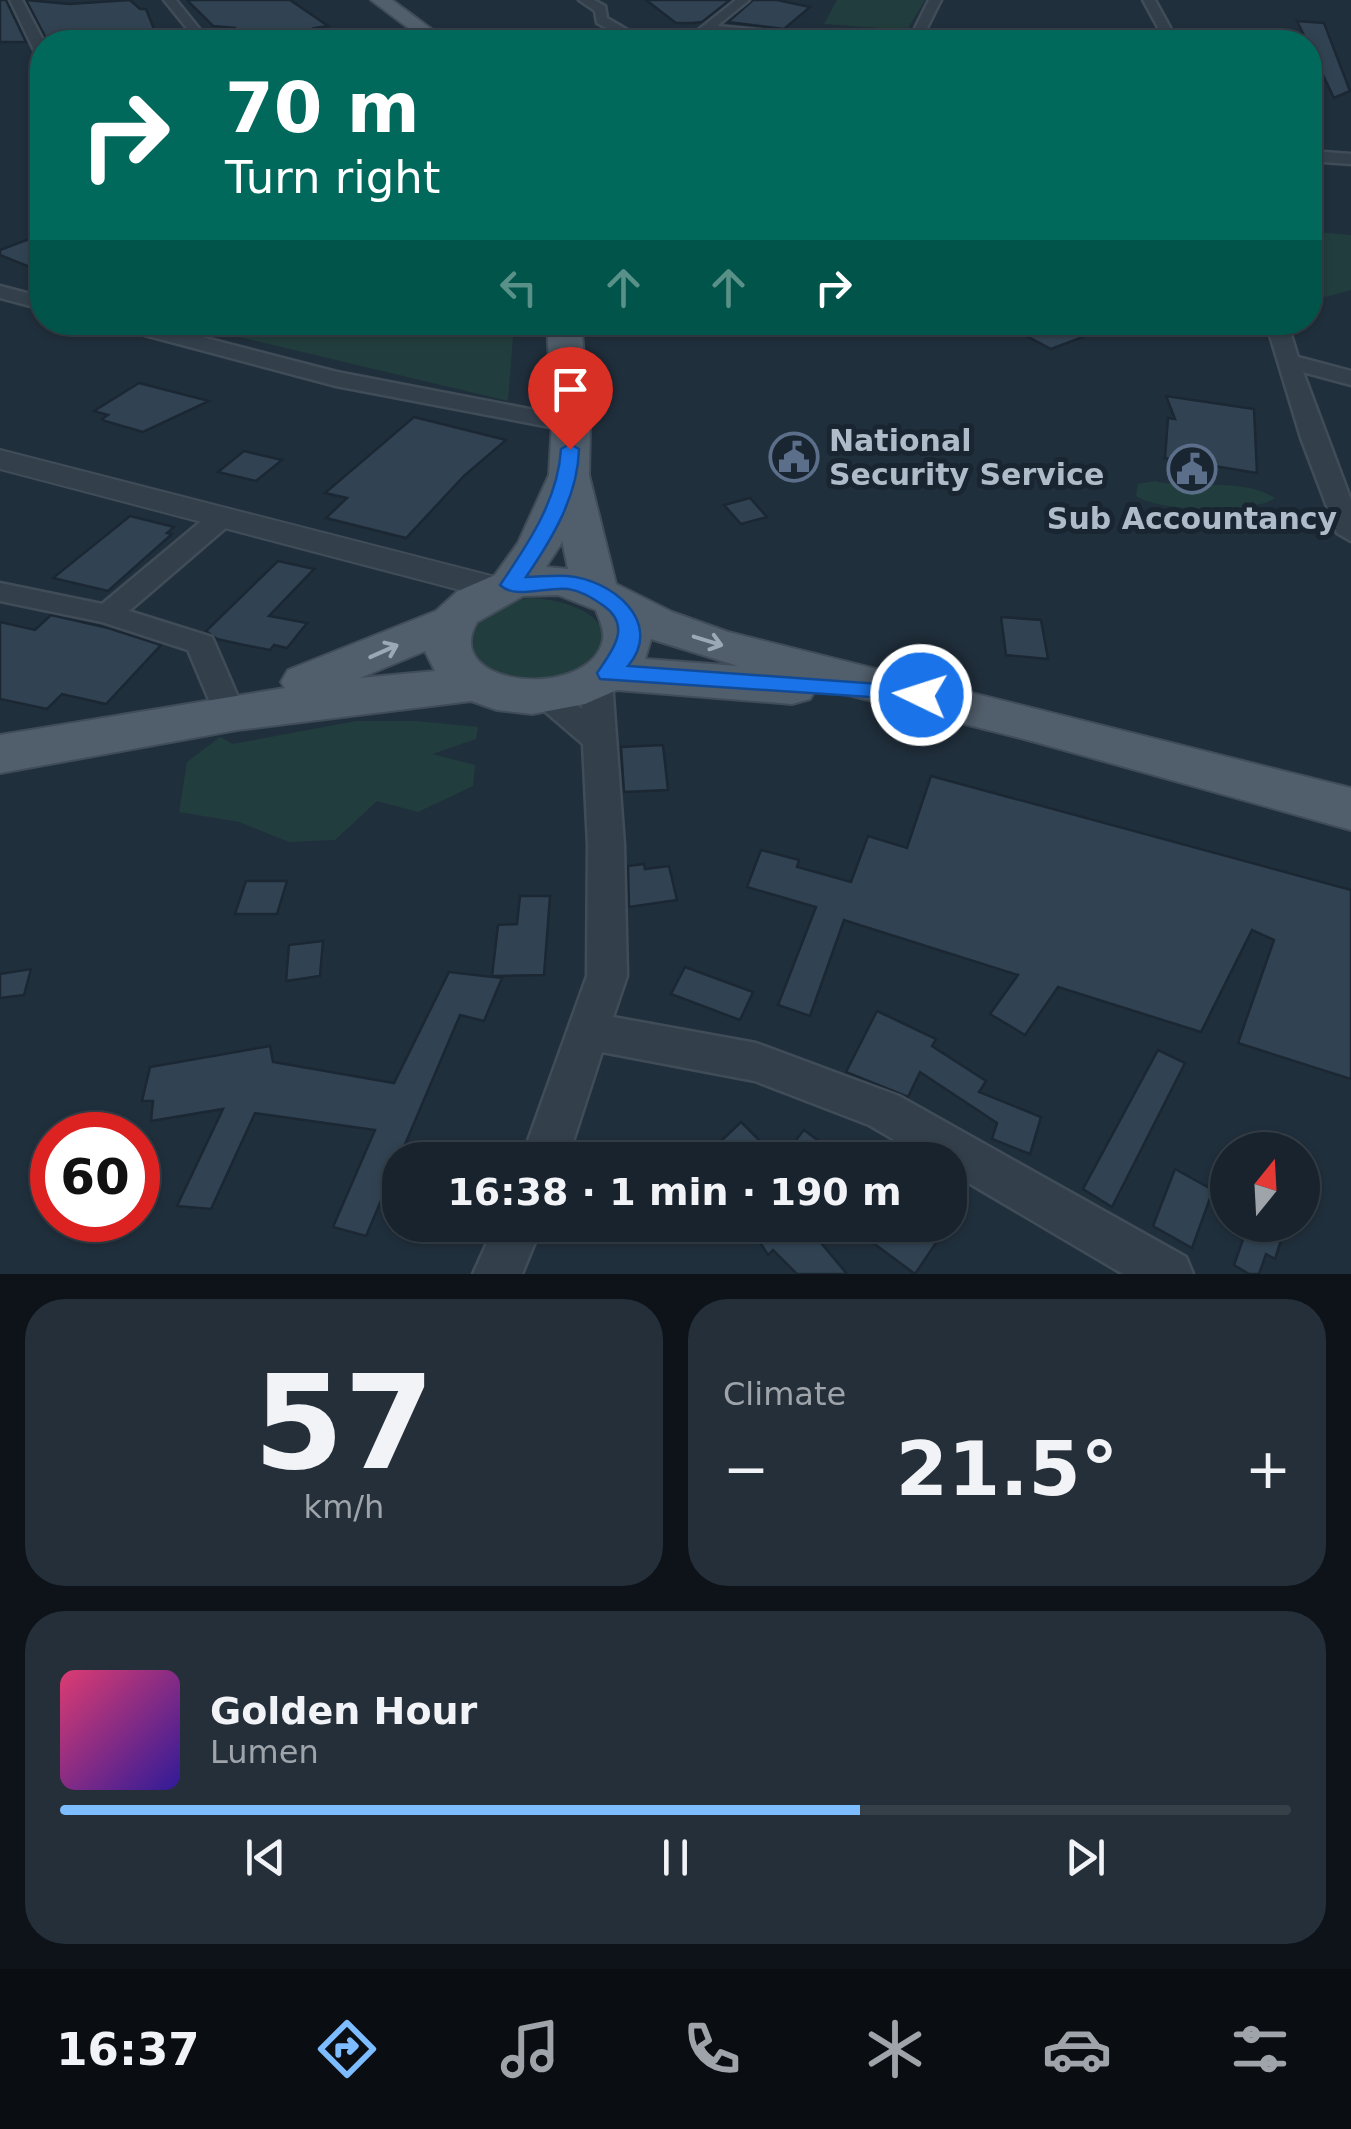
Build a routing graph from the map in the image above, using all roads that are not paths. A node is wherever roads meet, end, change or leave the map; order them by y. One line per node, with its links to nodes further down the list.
1 (16, 0): 9 (street)
2 (170, 0): 10 (street)
3 (380, 0): 11 (main road)
4 (585, 0): 12 (street)
5 (743, 0): 8 (street)
6 (935, 0): 14 (street)
7 (1149, 0): 15 (street)
8 (707, 29): 13 (street)
9 (31, 30)
10 (194, 30)
11 (422, 30)
12 (620, 30)
13 (718, 30)
14 (921, 30)
15 (1165, 30)
16 (1322, 157): 17 (street)
17 (1351, 159)
18 (0, 292): 19 (street)
19 (30, 300)
20 (169, 335): 25 (street)
21 (565, 335): 25 (main road)
22 (1280, 335): 23 (street)
23 (1288, 362): 24 (street); 29 (street)
24 (1351, 378)
25 (571, 424): 27 (main road)
26 (0, 459): 28 (street)
27 (569, 475): 31 (main road); 32 (main road)
28 (220, 519): 32 (street); 33 (street)
29 (1351, 534)
30 (0, 592): 33 (street)
31 (606, 597): 32 (main road); 34 (main road); 36 (main road, one-way to 36)
32 (481, 602): 35 (main road); 38 (main road, one-way to 32)
33 (108, 614): 38 (street)
34 (602, 677): 36 (main road); 37 (main road); 39 (street)
35 (475, 684): 37 (main road); 38 (main road)
36 (921, 695): 41 (main road)
37 (544, 697): 39 (street)
38 (228, 711): 40 (main road)
39 (600, 740): 42 (street)
40 (0, 754)
41 (1351, 809)
42 (588, 1031): 43 (street); 46 (street)
43 (550, 1142)
44 (511, 1242): 45 (street)
45 (497, 1274)
46 (1169, 1274)

